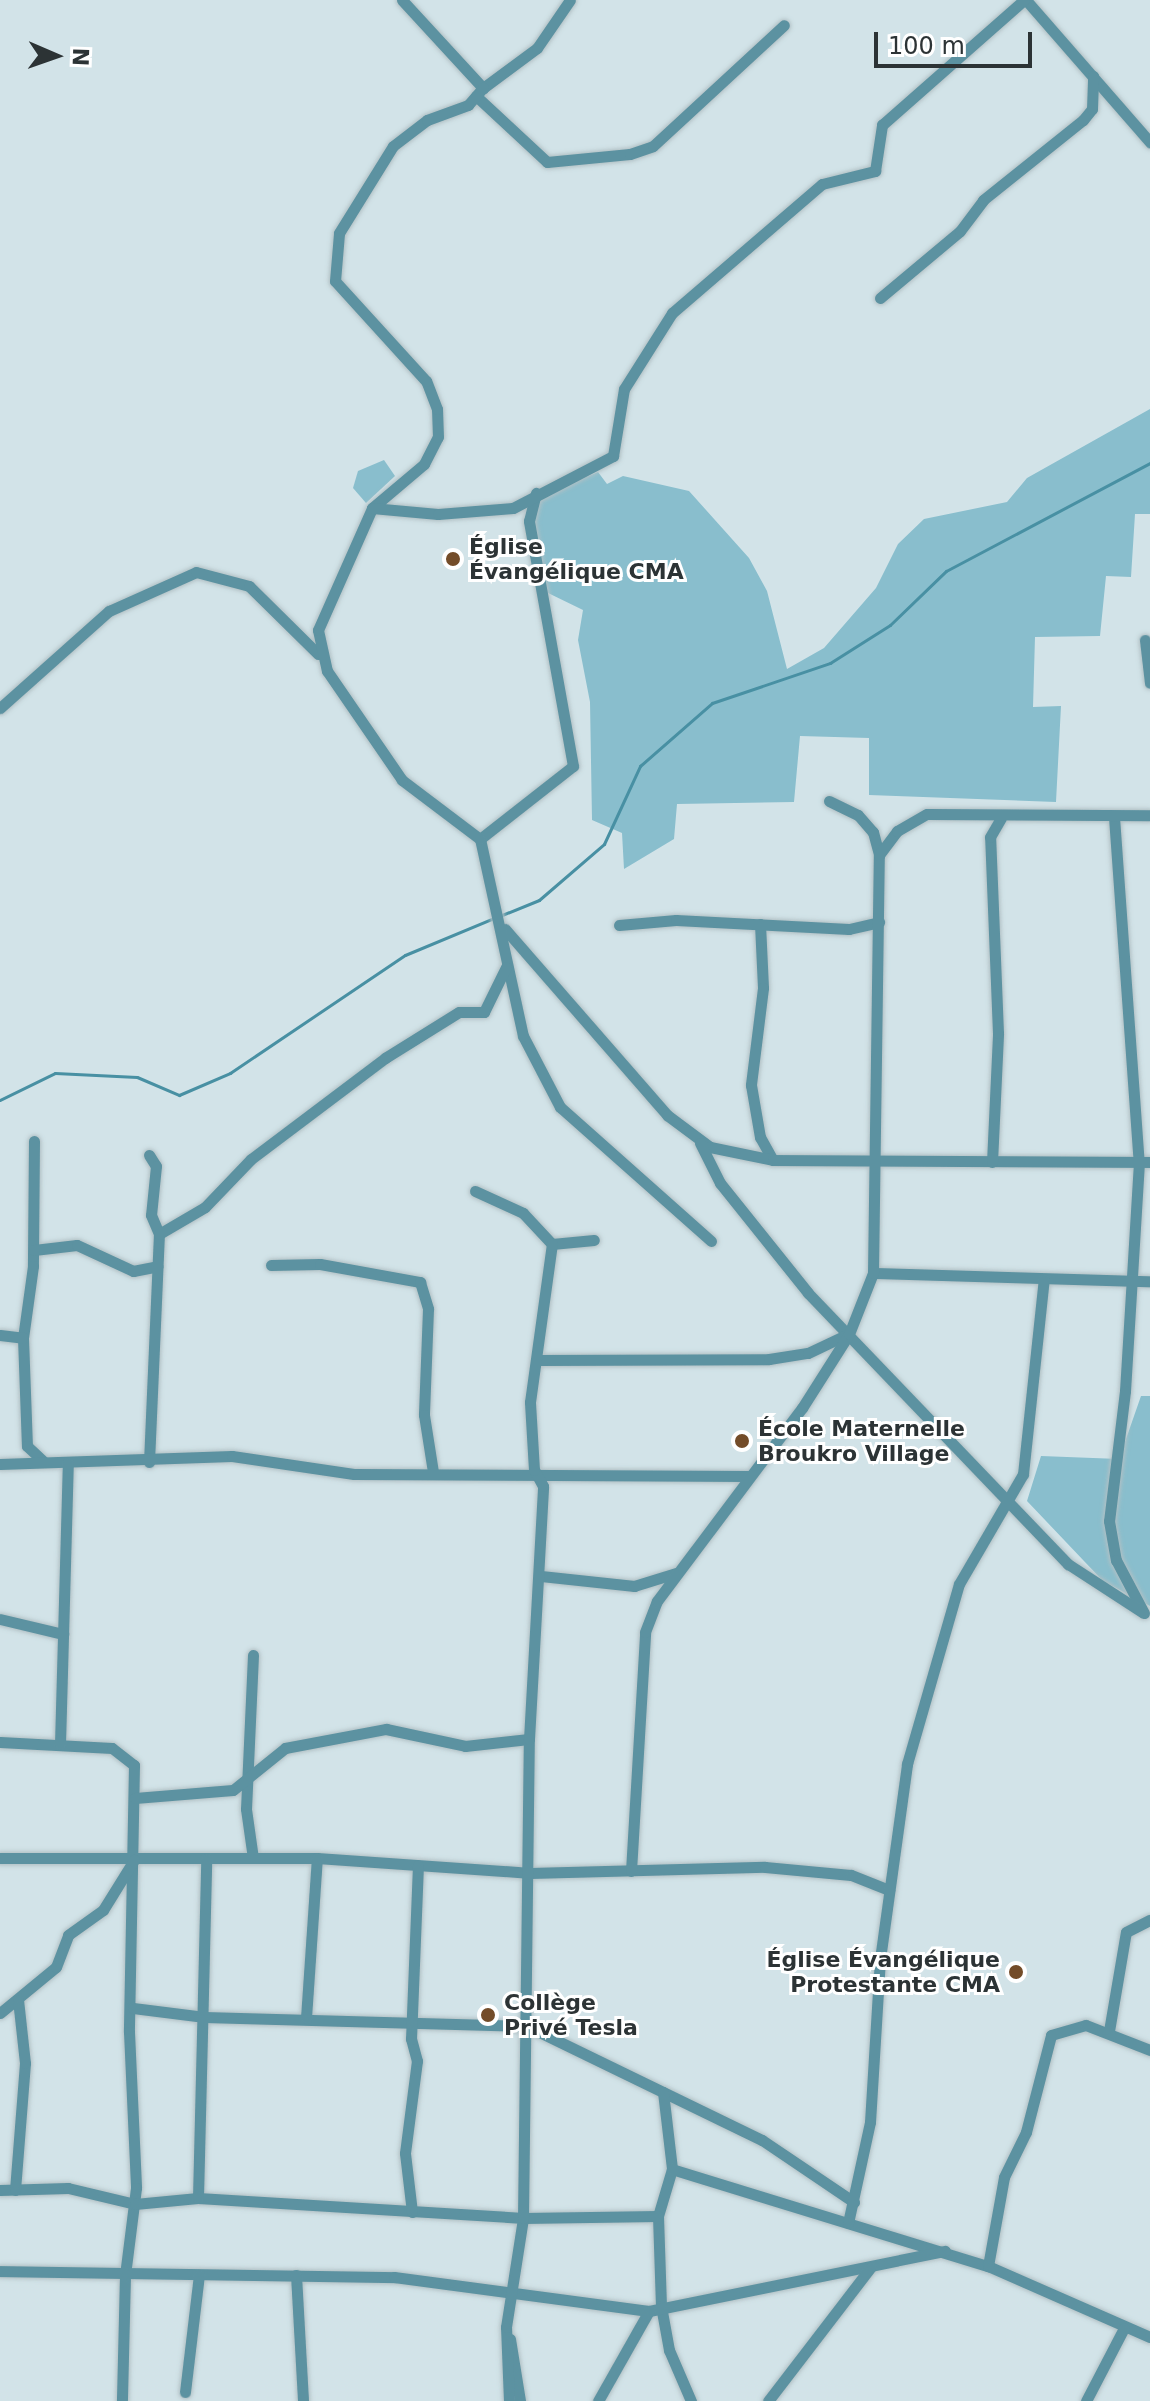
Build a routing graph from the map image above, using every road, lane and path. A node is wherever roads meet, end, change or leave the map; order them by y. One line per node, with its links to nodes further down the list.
1 (402, 0): 6 (street)
2 (570, 0): 6 (street)
3 (1025, 0): 5 (street); 9 (street)
4 (784, 25): 6 (street)
5 (1093, 76): 7 (street); 8 (street)
6 (480, 92): 10 (street)
7 (1150, 142)
8 (880, 298)
9 (536, 493): 10 (street); 19 (street)
10 (372, 508): 12 (street)
11 (1145, 640): 13 (street)
12 (319, 656): 14 (street); 19 (street)
13 (1150, 683)
14 (0, 708)
15 (829, 801): 20 (street)
16 (1150, 815): 17 (street)
17 (1114, 817): 18 (street); 33 (street)
18 (1001, 818): 20 (street); 32 (street)
19 (480, 839): 22 (street)
20 (879, 855): 21 (street)
21 (879, 922): 23 (street); 31 (street)
22 (501, 923): 25 (street); 26 (street)
23 (760, 924): 24 (street); 30 (street)
24 (619, 925)
25 (519, 953): 26 (street); 28 (street)
26 (506, 967): 35 (street); 37 (street)
27 (34, 1141): 39 (street)
28 (699, 1142): 30 (street); 46 (street)
29 (149, 1155): 35 (street)
30 (773, 1160): 31 (street)
31 (876, 1162): 32 (street); 42 (street)
32 (992, 1162): 33 (street)
33 (1145, 1162): 44 (street)
34 (475, 1191): 38 (street)
35 (159, 1234): 41 (street)
36 (594, 1240): 38 (street)
37 (711, 1241)
38 (552, 1244): 50 (street)
39 (34, 1250): 41 (street); 48 (street)
40 (271, 1265): 57 (street)
41 (158, 1266): 52 (street)
42 (873, 1273): 43 (street); 46 (street)
43 (1044, 1279): 44 (street); 59 (street)
44 (1131, 1280): 45 (street); 62 (street)
45 (1150, 1281)
46 (849, 1334): 49 (street); 51 (street); 59 (street)
47 (0, 1335): 48 (street)
48 (23, 1338): 55 (street)
49 (808, 1353): 50 (street); 51 (street)
50 (537, 1360): 56 (street)
51 (820, 1381): 58 (street)
52 (149, 1462): 53 (street); 57 (street)
53 (68, 1463): 55 (street); 64 (street)
54 (0, 1464): 55 (street)
55 (48, 1464)
56 (534, 1470): 57 (street); 58 (street); 61 (street)
57 (433, 1472)
58 (749, 1476): 60 (street)
59 (1011, 1502): 62 (street); 79 (street)
60 (676, 1573): 61 (street); 77 (street)
61 (541, 1576): 66 (street)
62 (1147, 1615)
63 (0, 1619): 64 (street)
64 (63, 1634): 68 (street)
65 (253, 1655): 69 (street)
66 (529, 1739): 69 (street); 78 (street)
67 (0, 1742): 68 (street)
68 (60, 1744): 70 (street)
69 (250, 1775): 70 (street); 72 (street)
70 (135, 1798): 75 (street)
71 (0, 1858): 75 (street)
72 (253, 1858): 73 (street); 74 (street)
73 (317, 1858): 76 (street); 85 (street)
74 (206, 1859): 75 (street); 84 (street)
75 (135, 1860): 81 (street); 82 (street)
76 (418, 1865): 78 (street); 86 (street)
77 (631, 1871): 78 (street); 79 (street)
78 (530, 1873): 87 (street)
79 (889, 1890): 95 (street)
80 (1150, 1920): 88 (street)
81 (18, 2000): 83 (street); 93 (street)
82 (133, 2008): 84 (street); 96 (street)
83 (0, 2013)
84 (204, 2017): 85 (street); 94 (street)
85 (306, 2018): 86 (street)
86 (414, 2021): 87 (street); 97 (street)
87 (527, 2026): 90 (street); 99 (street)
88 (1109, 2031): 89 (street); 102 (street)
89 (1150, 2050)
90 (663, 2092): 91 (street); 95 (street)
91 (672, 2169): 98 (street); 100 (street)
92 (0, 2190): 93 (street)
93 (15, 2190): 96 (street)
94 (198, 2198): 96 (street); 97 (street)
95 (854, 2202): 100 (street)
96 (135, 2204): 105 (street)
97 (412, 2212): 99 (street)
98 (658, 2216): 99 (street); 109 (street)
99 (523, 2218): 108 (street)
100 (848, 2223): 101 (street)
101 (945, 2251): 102 (street); 103 (street)
102 (988, 2266): 112 (street)
103 (870, 2268): 109 (street); 121 (street)
104 (0, 2271): 105 (street)
105 (125, 2275): 106 (street); 115 (street)
106 (199, 2275): 107 (street); 114 (street)
107 (296, 2275): 108 (street); 116 (street)
108 (514, 2289): 110 (street); 111 (street)
109 (661, 2306): 110 (street); 120 (street)
110 (649, 2311): 119 (street)
111 (506, 2327): 117 (street); 118 (street)
112 (1124, 2328): 113 (street); 122 (street)
113 (1150, 2337)
114 (185, 2392)
115 (122, 2401)
116 (303, 2401)
117 (509, 2401)
118 (520, 2401)
119 (598, 2401)
120 (691, 2401)
121 (768, 2401)
122 (1086, 2401)

